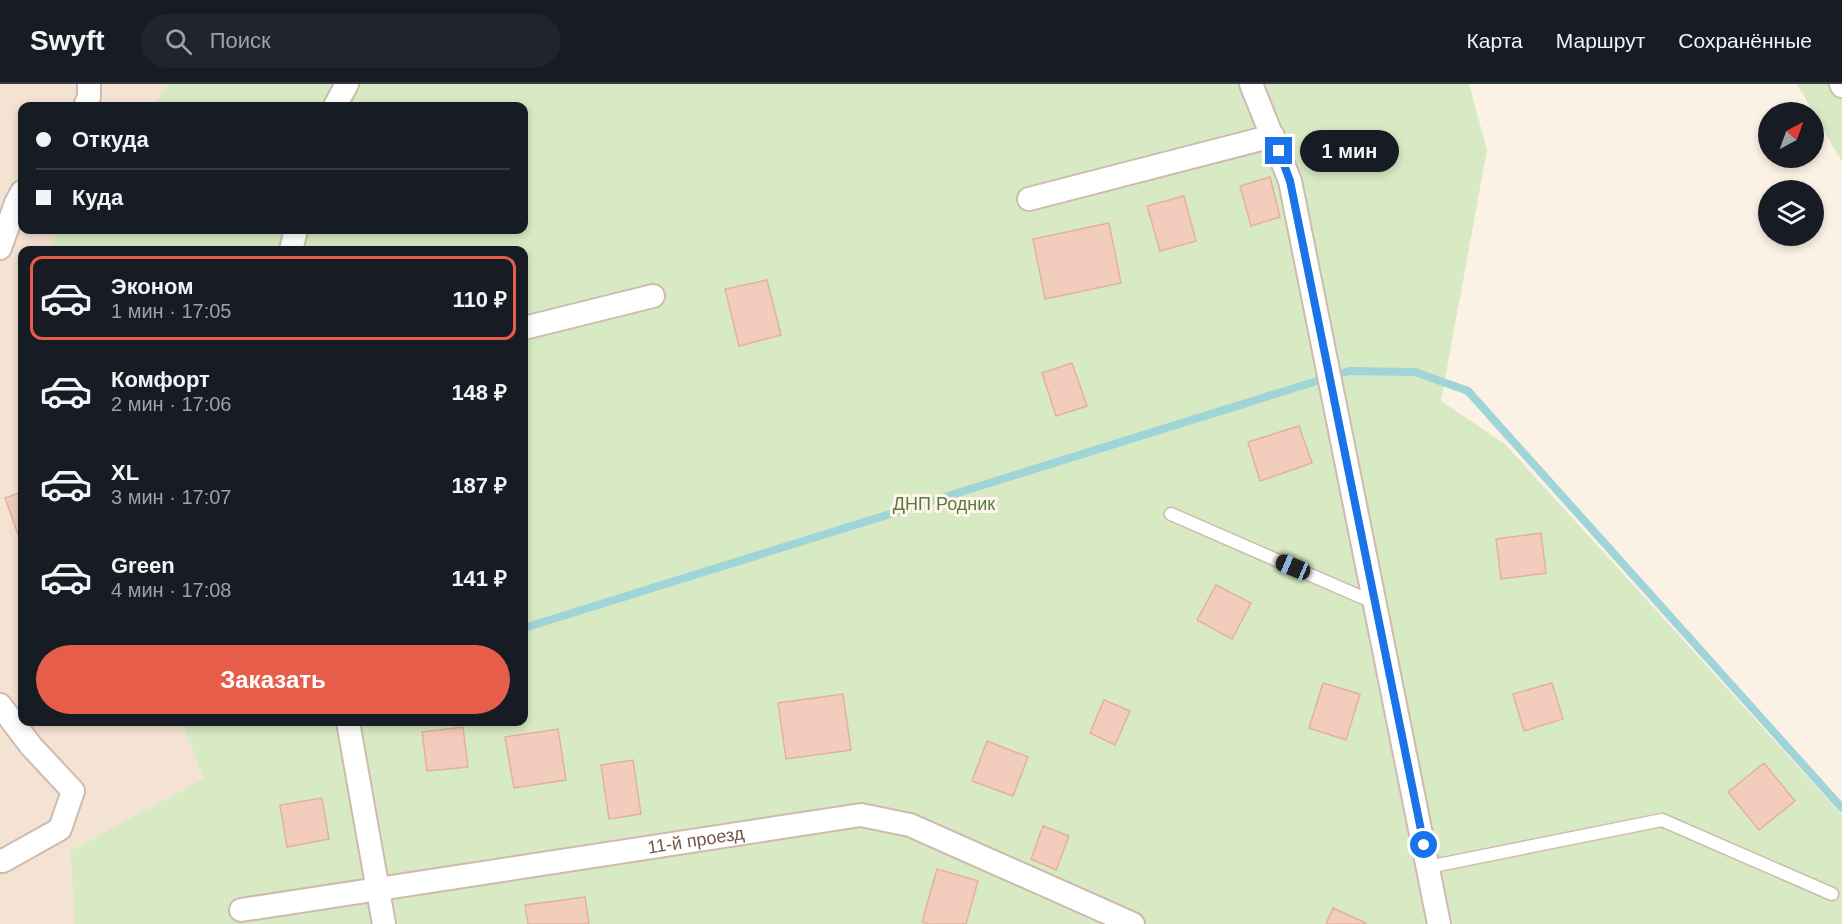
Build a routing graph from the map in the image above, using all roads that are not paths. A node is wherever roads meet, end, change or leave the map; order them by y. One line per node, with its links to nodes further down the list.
1 (89, 84): 4 (street)
2 (347, 84): 5 (street)
3 (1251, 84): 6 (street)
4 (87, 102)
5 (337, 102)
6 (1273, 136): 8 (street); 13 (street)
7 (18, 199): 9 (street)
8 (1029, 200)
9 (0, 248)
10 (653, 296): 11 (street)
11 (528, 327)
12 (1171, 514): 13 (lane)
13 (1375, 603): 17 (street)
14 (0, 705): 16 (street)
15 (349, 726): 18 (street)
16 (0, 861)
17 (1428, 867): 19 (lane); 23 (street)
18 (378, 890): 20 (street, 11-й проезд); 21 (street); 22 (street, 11-й проезд)
19 (1832, 894)
20 (241, 909)
21 (384, 924)
22 (1133, 924)
23 (1439, 924)

